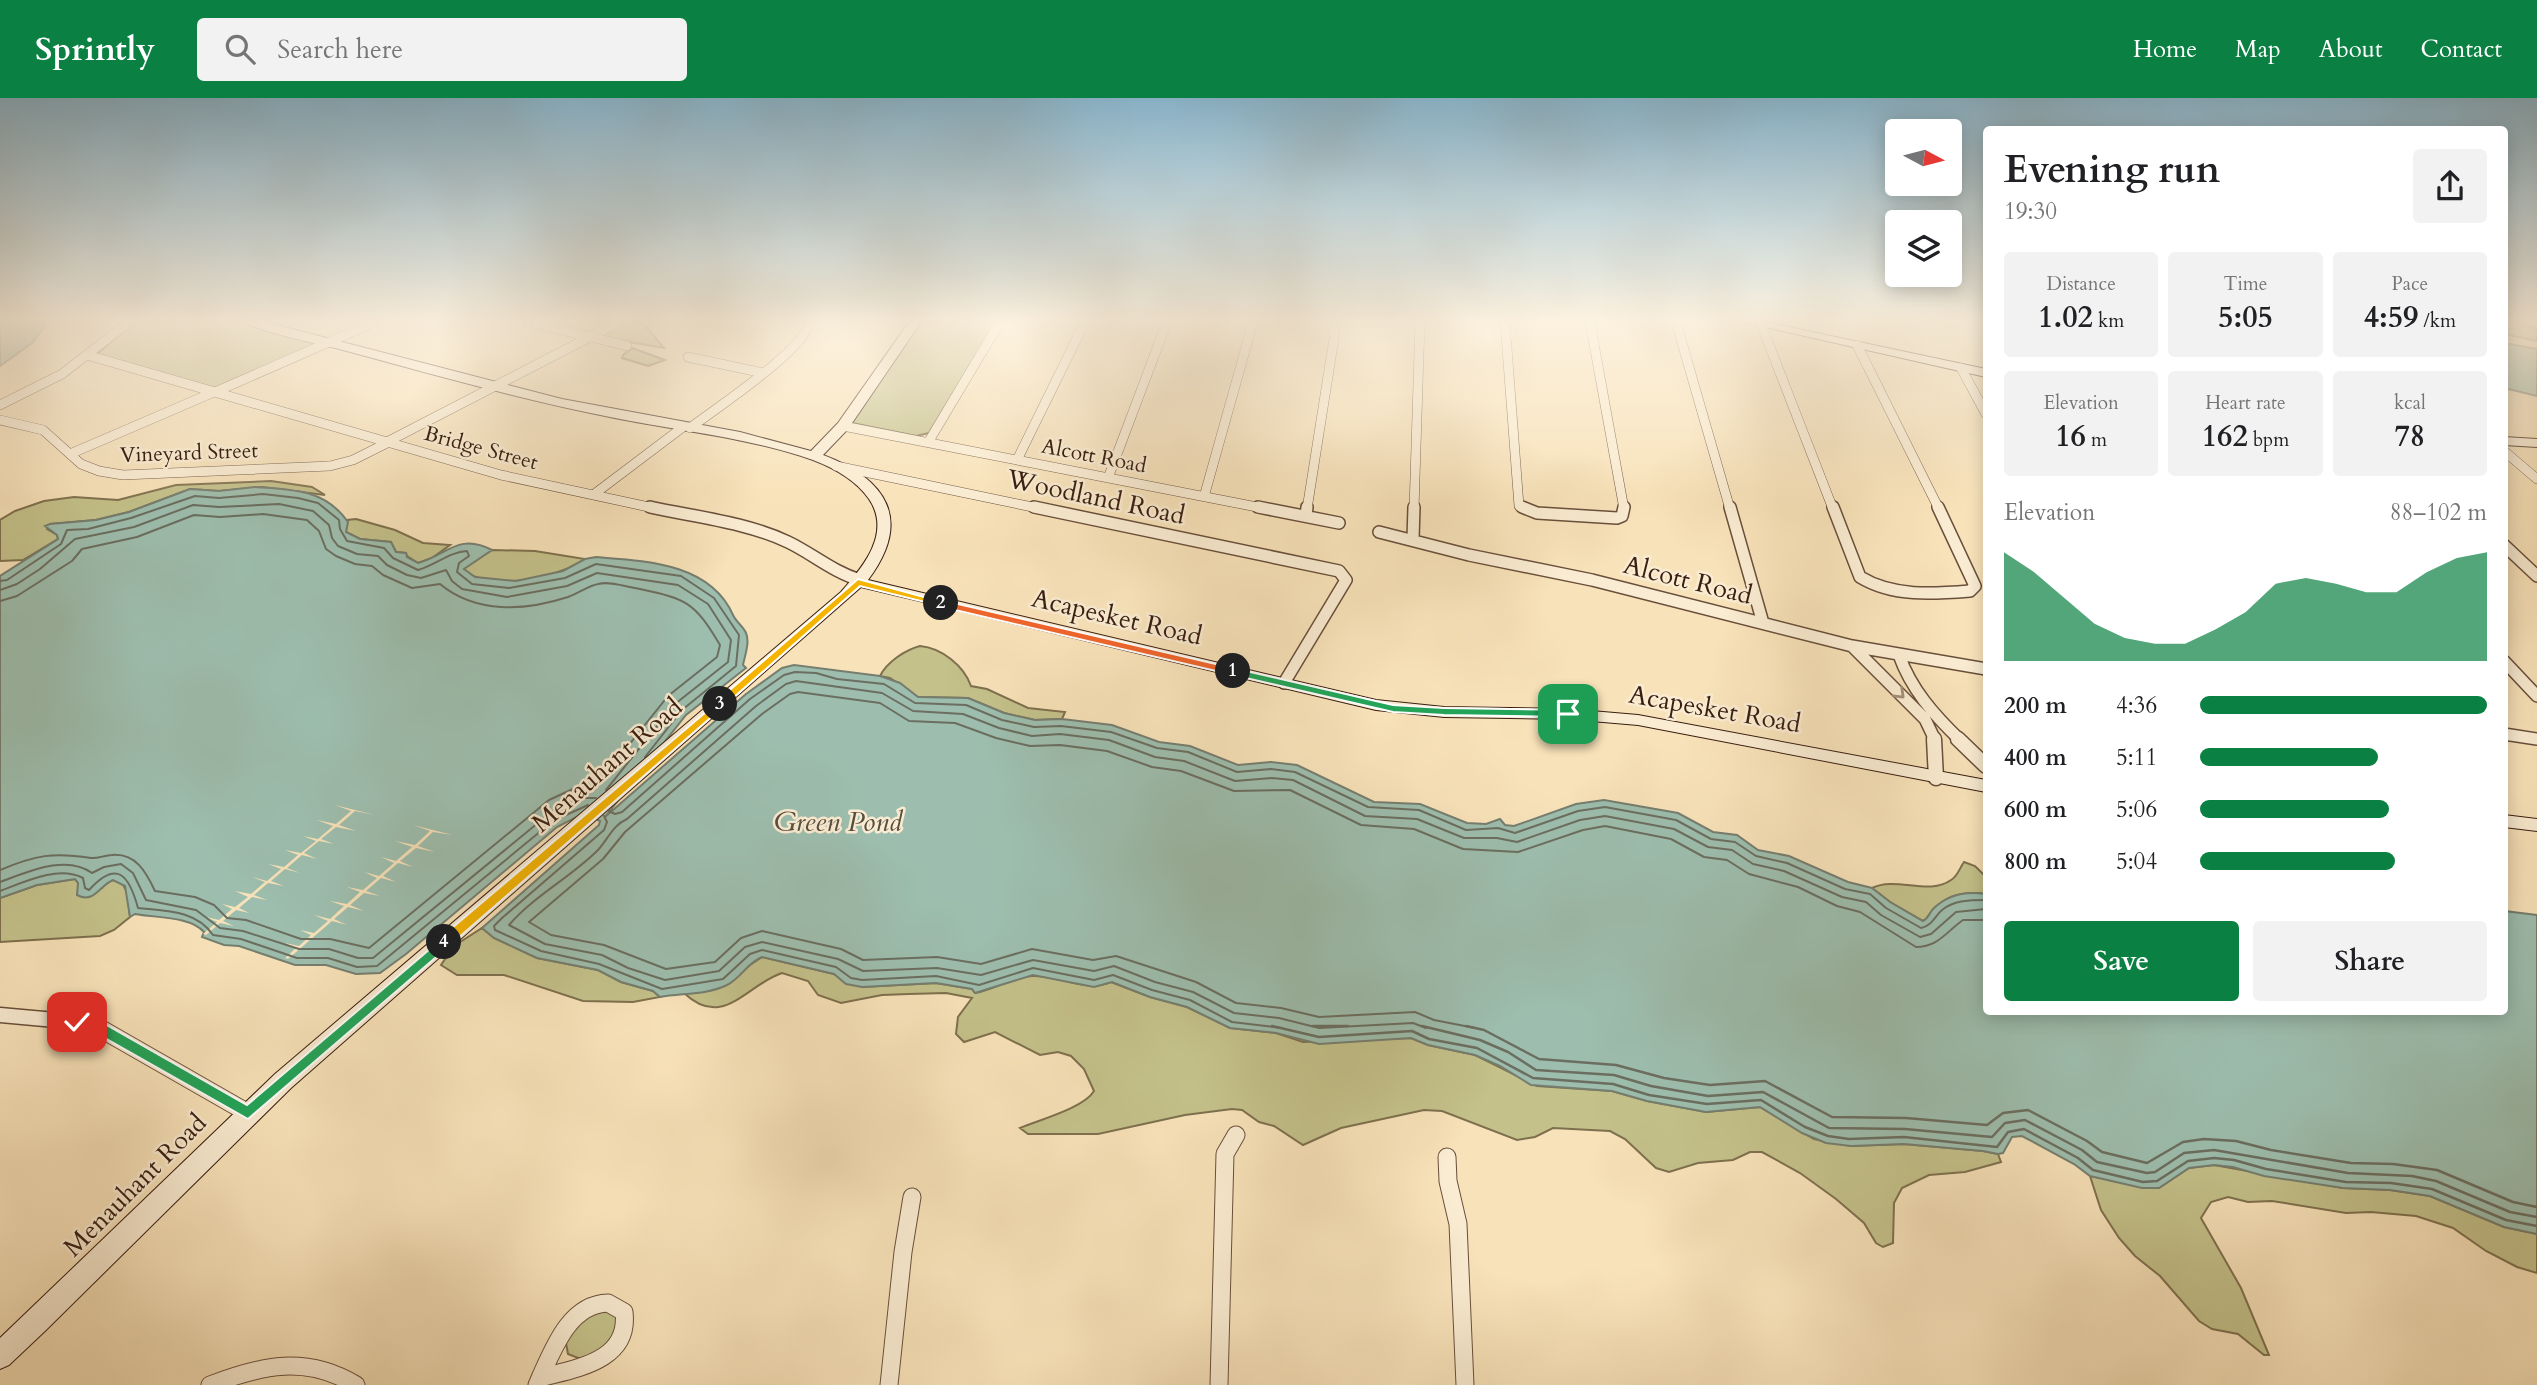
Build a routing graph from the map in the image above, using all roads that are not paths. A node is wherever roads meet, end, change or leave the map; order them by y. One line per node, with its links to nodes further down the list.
1 (47, 382): 22 (street)
2 (180, 382): 21 (street, Bridge Street)
3 (237, 382): 21 (street)
4 (481, 382): 20 (main road, Menauhant Road)
5 (504, 382): 20 (street, Vineyard Street)
6 (751, 382): 26 (street)
7 (873, 382): 25 (main road)
8 (964, 382): 27 (street)
9 (1055, 382): 34 (street)
10 (1144, 382): 36 (street)
11 (1236, 382): 39 (street)
12 (1327, 382): 40 (street)
13 (1418, 382): 43 (street)
14 (1510, 382): 15 (street)
15 (1601, 382)
16 (1693, 382): 47 (street)
17 (1779, 382): 18 (street)
18 (1875, 382)
19 (1969, 382): 23 (street)
20 (496, 386): 26 (main road, Menauhant Road); 29 (street, Vineyard Street)
21 (214, 392): 29 (street, Bridge Street); 31 (street)
22 (0, 405)
23 (1983, 408)
24 (0, 420): 31 (street, Vineyard Street)
25 (843, 426): 27 (street, Alcott Road); 33 (main road)
26 (687, 427): 33 (main road, Menauhant Road); 38 (street)
27 (929, 441): 34 (street, Alcott Road)
28 (2508, 441): 30 (main road)
29 (386, 443): 31 (street, Vineyard Street); 38 (street, Bridge Street)
30 (2537, 443)
31 (70, 454)
32 (2508, 454): 37 (street)
33 (814, 456): 35 (main road, Menauhant Road)
34 (1017, 460): 36 (street, Alcott Road)
35 (836, 466): 46 (main road, Menauhant Road); 52 (street, Woodland Road)
36 (1108, 478): 39 (street, Alcott Road)
37 (2537, 479)
38 (593, 495): 46 (street, Bridge Street)
39 (1204, 497): 40 (street, Alcott Road)
40 (1306, 516): 41 (street, Alcott Road)
41 (1339, 523)
42 (1379, 531): 43 (street, Alcott Road)
43 (1413, 539): 47 (street, Alcott Road)
44 (2508, 549): 45 (street)
45 (2537, 576)
46 (859, 581): 52 (main road, Acapesket Road); 62 (main road, Menauhant Road)
47 (1763, 623): 48 (street, Alcott Road)
48 (1852, 646): 49 (street, Alcott Road); 57 (street, one-way to 57)
49 (1899, 655): 51 (street, Alcott Road); 56 (street)
50 (2508, 665): 53 (street)
51 (1983, 669)
52 (1283, 683): 57 (main road, Acapesket Road)
53 (2537, 696)
54 (2508, 735): 55 (street)
55 (2537, 739)
56 (1983, 763)
57 (1936, 778): 58 (main road, Acapesket Road)
58 (1983, 786)
59 (2508, 821): 60 (main road)
60 (2537, 825)
61 (0, 1015): 62 (street)
62 (248, 1113): 66 (main road, Menauhant Road)
63 (1236, 1135): 71 (street)
64 (1447, 1157): 72 (street)
65 (912, 1197): 70 (street)
66 (0, 1356)
67 (539, 1381): 67 (street)
68 (210, 1385): 69 (street)
69 (356, 1385)
70 (889, 1385)
71 (1219, 1385)
72 (1465, 1385)

